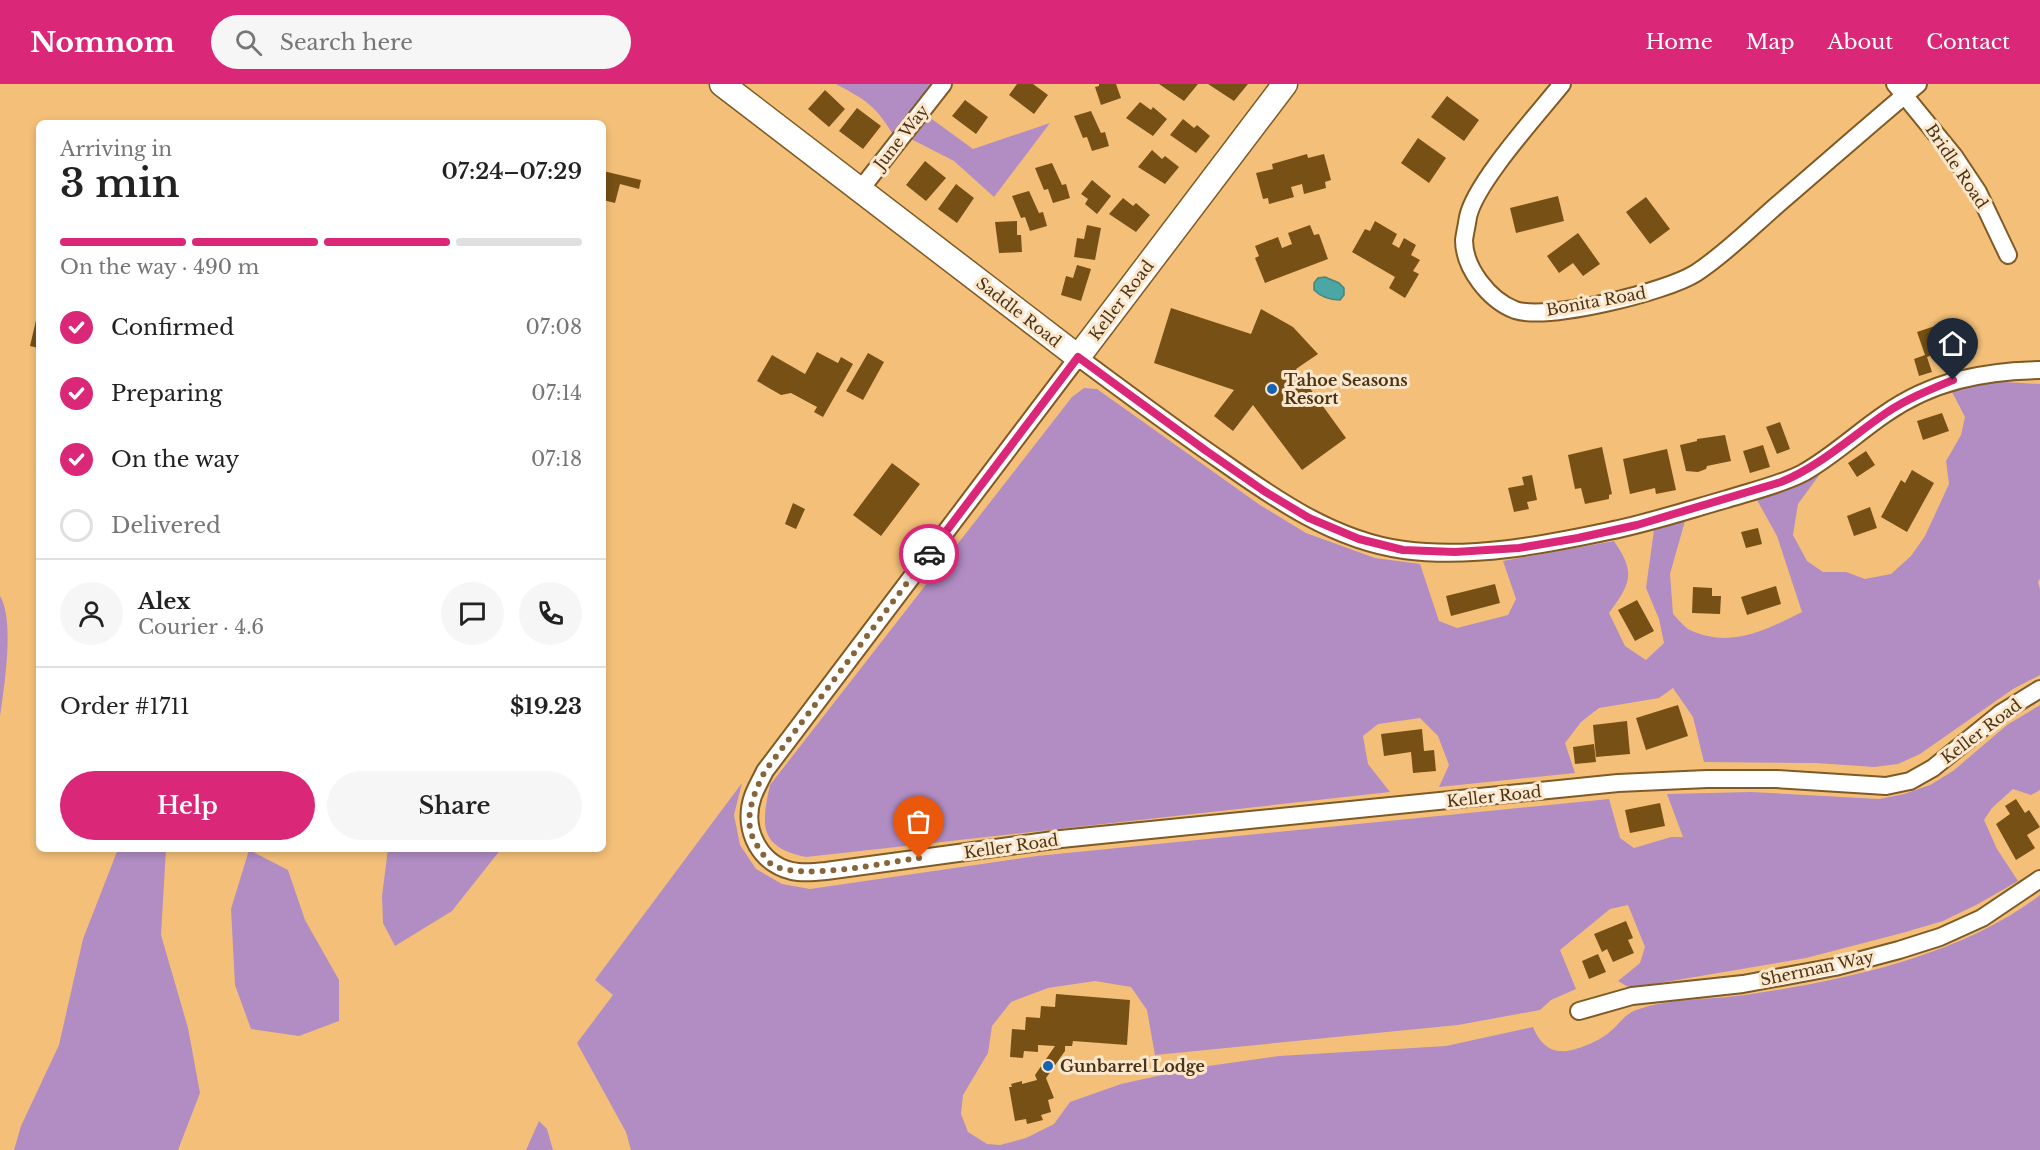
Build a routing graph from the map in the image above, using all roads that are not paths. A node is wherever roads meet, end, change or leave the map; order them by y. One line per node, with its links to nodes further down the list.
1 (722, 84): 6 (street, Saddle Road)
2 (943, 84): 6 (street, June Way)
3 (1285, 84): 8 (street, Keller Road)
4 (1562, 84): 5 (street, Bonita Road)
5 (1906, 88): 7 (street, Bridle Road)
6 (860, 190): 8 (street, Saddle Road)
7 (2008, 255)
8 (1078, 357): 9 (street, Saddle Road); 10 (street, Keller Road)
9 (2040, 370)
10 (2040, 689)
11 (2040, 879): 12 (street, Sherman Way)
12 (1579, 1011)

